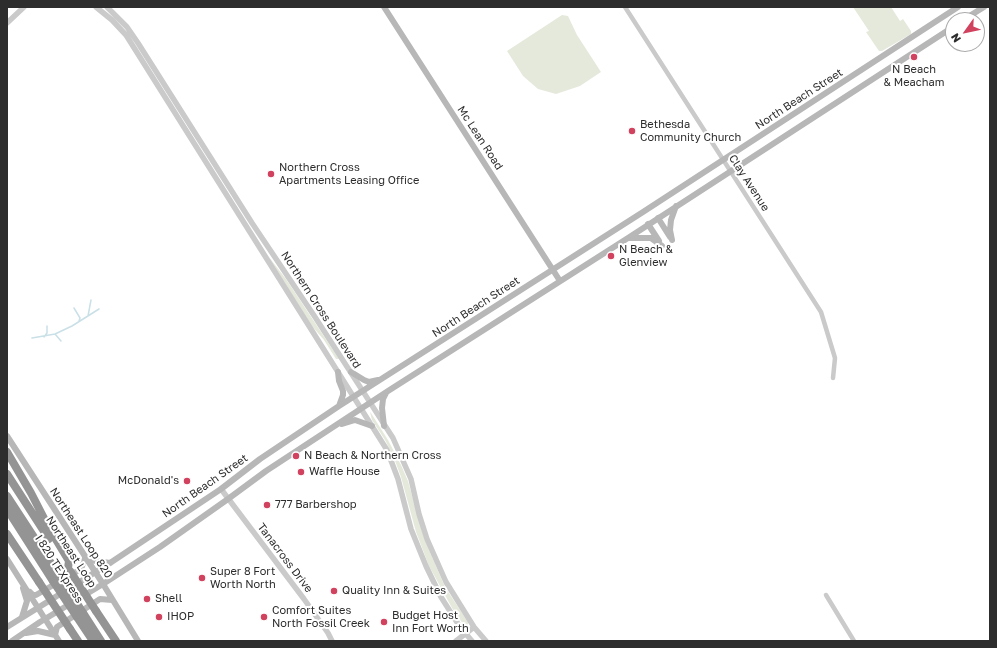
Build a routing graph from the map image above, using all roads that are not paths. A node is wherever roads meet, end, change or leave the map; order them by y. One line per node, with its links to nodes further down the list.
1 (24, 7): 7 (street)
2 (96, 7): 15 (street, Northern Cross Boulevard)
3 (107, 7): 14 (street, Northern Cross Boulevard)
4 (384, 7): 19 (main road, Mc Lean Road)
5 (625, 7): 11 (street, Clay Avenue)
6 (958, 7): 9 (main road, North Beach Street)
7 (7, 23)
8 (945, 31): 10 (main road, North Beach Street)
9 (917, 34): 10 (main road); 11 (main road, North Beach Street)
10 (925, 45): 12 (main road, North Beach Street)
11 (723, 159): 12 (street, Clay Avenue); 19 (main road, North Beach Street)
12 (730, 171): 13 (main road, North Beach Street); 23 (street, Clay Avenue)
13 (676, 206): 16 (main road, North Beach Street); 16 (main road)
14 (246, 214): 15 (street); 22 (street, Northern Cross Boulevard)
15 (240, 218): 21 (street, Northern Cross Boulevard)
16 (658, 218): 17 (main road, North Beach Street)
17 (648, 224): 18 (main road, North Beach Street); 18 (main road)
18 (628, 238): 20 (main road, North Beach Street)
19 (553, 269): 20 (main road, Mc Lean Road); 24 (main road, North Beach Street)
20 (560, 281): 25 (main road, North Beach Street)
21 (338, 372): 27 (street, Northern Cross Boulevard); 29 (main road)
22 (351, 372): 24 (main road); 26 (street, Northern Cross Boulevard)
23 (833, 378)
24 (382, 379): 26 (main road, North Beach Street)
25 (388, 390): 28 (main road, North Beach Street); 32 (main road)
26 (363, 391): 27 (main road, North Beach Street); 28 (street, Northern Cross Boulevard)
27 (354, 397): 29 (main road, North Beach Street); 30 (street, Northern Cross Boulevard)
28 (370, 402): 30 (main road, North Beach Street); 32 (street, Northern Cross Boulevard)
29 (340, 406): 37 (main road, North Beach Street)
30 (361, 408): 31 (street, Northern Cross Boulevard); 33 (main road, North Beach Street)
31 (372, 426): 33 (main road); 60 (street, Northern Cross Boulevard)
32 (384, 426): 58 (street, Northern Cross Boulevard)
33 (328, 430): 39 (main road, North Beach Street)
34 (7, 436): 43 (main road, Northeast Loop 820)
35 (7, 452): 46 (highway)
36 (7, 474): 46 (highway, Northeast Loop)
37 (221, 489): 39 (street, Tanacross Drive); 45 (main road, North Beach Street)
38 (7, 496): 48 (highway, I 820 TEXpress)
39 (228, 499): 50 (main road, North Beach Street); 70 (street, Tanacross Drive)
40 (7, 509): 48 (highway, I 820 TEXpress)
41 (7, 534): 42 (highway)
42 (10, 541): 65 (highway, bridge)
43 (85, 558): 45 (main road); 47 (main road, Northeast Loop 820); 49 (main road)
44 (7, 559): 49 (main road)
45 (110, 563): 47 (main road, North Beach Street)
46 (69, 569): 68 (highway, Northeast Loop, bridge)
47 (95, 572): 50 (main road, Northeast Loop 820); 53 (main road, North Beach Street)
48 (57, 579): 54 (highway, I 820 TEXpress, bridge)
49 (22, 582): 53 (main road); 55 (main road)
50 (103, 584): 52 (main road, Northeast Loop 820); 56 (main road, North Beach Street)
51 (826, 595): 75 (street)
52 (112, 600): 61 (main road); 69 (main road, Northeast Loop 820)
53 (38, 607): 55 (main road, North Beach Street); 56 (main road)
54 (80, 615): 66 (highway, I 820 TEXpress); 67 (highway, I 820 TEXpress)
55 (22, 617): 57 (main road, North Beach Street)
56 (46, 618): 59 (main road, North Beach Street); 61 (main road)
57 (7, 627)
58 (474, 627): 60 (street); 62 (street, Northern Cross Boulevard)
59 (24, 633): 61 (main road); 63 (main road, North Beach Street)
60 (465, 634): 71 (street); 72 (street, Northern Cross Boulevard)
61 (55, 635): 64 (main road)
62 (481, 636): 73 (street); 74 (street, Northern Cross Boulevard)
63 (12, 641)
64 (59, 641)
65 (78, 641)
66 (93, 641)
67 (101, 641)
68 (116, 641)
69 (138, 641)
70 (332, 641)
71 (456, 641)
72 (472, 641)
73 (475, 641)
74 (486, 641)
75 (854, 641)

